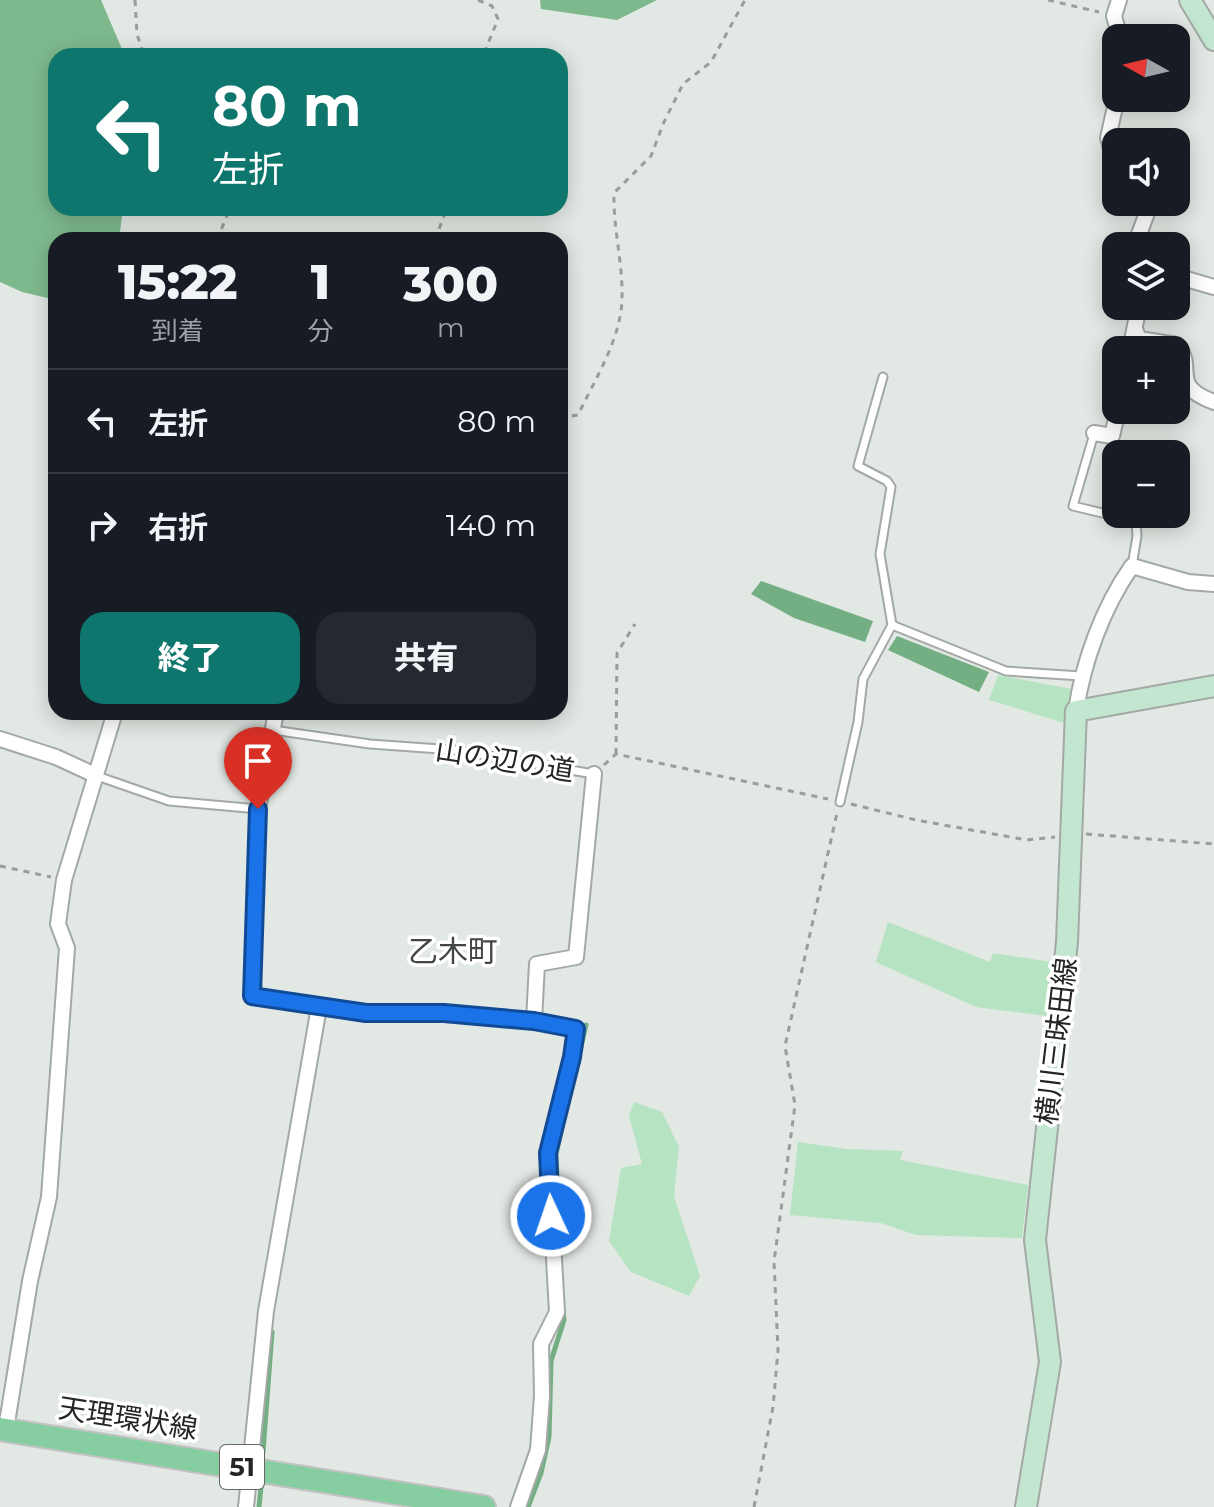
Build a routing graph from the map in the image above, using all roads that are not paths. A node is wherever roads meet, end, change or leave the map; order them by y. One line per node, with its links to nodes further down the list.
1 (1119, 0): 3 (street)
2 (1190, 0): 4 (main road)
3 (1116, 24)
4 (1214, 40)
5 (1190, 280): 6 (street)
6 (1214, 287)
7 (1137, 320): 8 (street)
8 (1135, 329): 9 (street); 11 (street)
9 (1133, 336)
10 (883, 377): 16 (lane)
11 (1214, 402)
12 (1115, 424): 13 (street)
13 (1094, 433): 14 (lane)
14 (1132, 566): 15 (street); 17 (street)
15 (1214, 584)
16 (892, 625): 17 (lane); 26 (lane)
17 (1081, 676): 19 (street)
18 (1214, 686): 19 (main road)
19 (1076, 711): 35 (main road, 横川三昧田線)
20 (112, 720): 25 (street)
21 (275, 720): 22 (street)
22 (273, 730): 24 (lane, 山の辺の道); 27 (street)
23 (0, 739): 25 (street)
24 (594, 774): 29 (street)
25 (95, 775): 27 (lane); 30 (street)
26 (840, 802)
27 (258, 809): 28 (street)
28 (319, 1007): 29 (street); 31 (street)
29 (534, 1021): 34 (street)
30 (3, 1429): 31 (main road, 天理環状線 / 51)
31 (250, 1469): 32 (street); 33 (main road, 天理環状線 / 51)
32 (246, 1507)
33 (484, 1507)
34 (518, 1507)
35 (1026, 1507)

